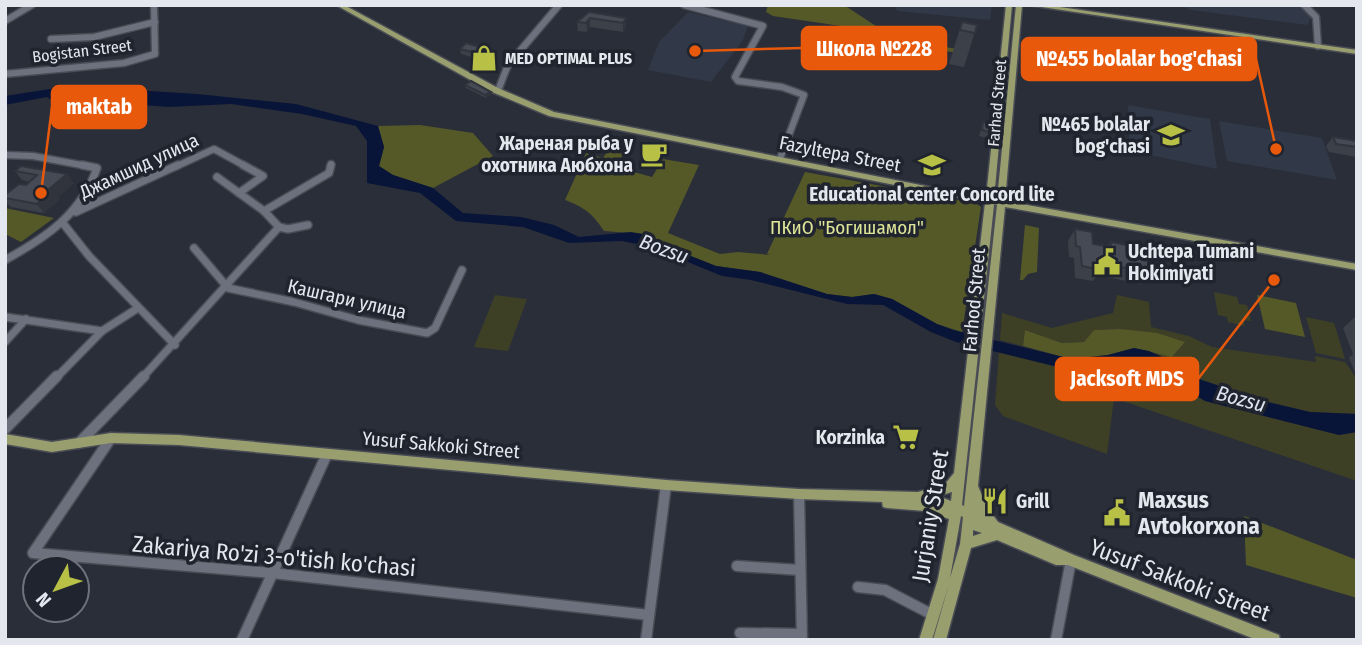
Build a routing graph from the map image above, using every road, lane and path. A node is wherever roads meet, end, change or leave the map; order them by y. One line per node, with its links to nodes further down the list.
1 (32, 5): 12 (street)
2 (154, 5): 13 (street, Bogistan Street)
3 (339, 5): 18 (main road, Fazyltepa Street)
4 (347, 5): 18 (main road, Fazyltepa Street)
5 (559, 5): 18 (street)
6 (684, 5): 20 (street)
7 (1048, 5): 15 (main road)
8 (1304, 5): 15 (street)
9 (1010, 6): 24 (main road, Farhad Street)
10 (1032, 6): 11 (main road); 15 (main road)
11 (1019, 8): 25 (main road, Farhad Street)
12 (5, 21)
13 (155, 22): 14 (street); 17 (street, Bogistan Street)
14 (51, 39)
15 (1317, 45): 16 (main road)
16 (1357, 51)
17 (5, 74)
18 (497, 89): 20 (main road, Fazyltepa Street); 24 (main road, Fazyltepa Street)
19 (5, 155): 27 (street, Джамшид улица)
20 (781, 156): 24 (main road, Fazyltepa Street)
21 (331, 164): 26 (street)
22 (217, 177): 23 (street)
23 (239, 193): 26 (street); 27 (street, Джамшид улица)
24 (990, 198): 25 (main road, Fazyltepa Street); 42 (main road, Farhod Street)
25 (1002, 200): 33 (main road, Fazyltepa Street); 43 (main road, Farhod Street)
26 (264, 211): 30 (street)
27 (76, 212): 28 (street, Джамшид улица)
28 (62, 222): 32 (street, Джамшид улица); 36 (street)
29 (308, 225): 30 (street)
30 (279, 227): 35 (street)
31 (194, 248): 35 (street)
32 (5, 260)
33 (1357, 266)
34 (462, 270): 35 (street, Кашгари улица)
35 (228, 288): 41 (street)
36 (138, 308): 39 (street); 41 (street)
37 (5, 317): 38 (street)
38 (26, 319): 39 (street); 40 (street)
39 (102, 331): 44 (street)
40 (5, 342)
41 (175, 345): 47 (street)
42 (968, 397): 49 (main road, Jurjaniy Street)
43 (982, 401): 51 (main road, Jurjaniy Street)
44 (5, 429)
45 (111, 438): 47 (main road, Yusuf Sakkoki Street); 48 (main road, Yusuf Sakkoki Street); 61 (street, Zakariya Ro'zi 3-o'tish ko'chasi)
46 (5, 439): 47 (main road, Yusuf Sakkoki Street)
47 (79, 443)
48 (327, 454): 50 (main road, Yusuf Sakkoki Street); 61 (street)
49 (960, 474): 53 (main road); 54 (main road, Jurjaniy Street)
50 (666, 485): 52 (main road, Yusuf Sakkoki Street); 63 (street)
51 (972, 485): 55 (main road, Jurjaniy Street); 56 (main road)
52 (799, 494): 53 (main road, Yusuf Sakkoki Street); 54 (main road, Yusuf Sakkoki Street); 60 (street)
53 (910, 497): 54 (main road, Yusuf Sakkoki Street)
54 (956, 512): 55 (main road, Yusuf Sakkoki Street); 64 (main road, Jurjaniy Street)
55 (969, 518): 56 (main road, Yusuf Sakkoki Street); 57 (main road, Jurjaniy Street)
56 (995, 531): 57 (main road); 58 (main road, Yusuf Sakkoki Street)
57 (967, 544): 70 (main road, Jurjaniy Street)
58 (1071, 560): 71 (street); 72 (main road, Yusuf Sakkoki Street)
59 (737, 566): 60 (street)
60 (800, 570): 66 (street)
61 (272, 573): 63 (street, Zakariya Ro'zi 3-o'tish ko'chasi); 67 (street)
62 (858, 587): 64 (street)
63 (649, 615): 68 (street)
64 (933, 615): 69 (main road, Jurjaniy Street)
65 (740, 632): 66 (street)
66 (801, 637)
67 (242, 640)
68 (646, 640)
69 (925, 640)
70 (939, 640)
71 (1056, 640)
72 (1274, 640)

